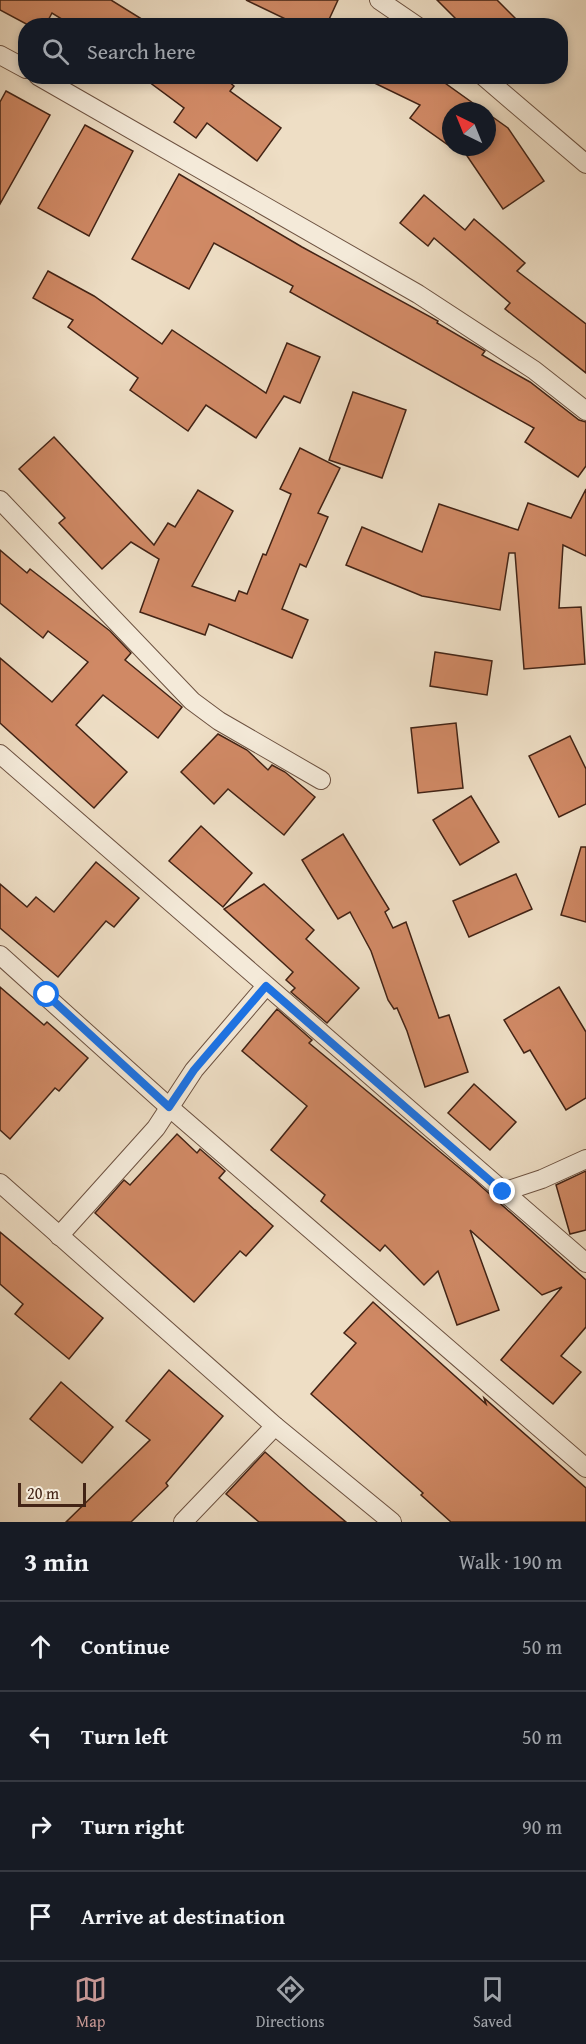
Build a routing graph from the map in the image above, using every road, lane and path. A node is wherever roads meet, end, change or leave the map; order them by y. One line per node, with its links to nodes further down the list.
1 (379, 0): 2 (street)
2 (405, 18)
3 (0, 55): 4 (street)
4 (18, 65)
5 (52, 84): 8 (street)
6 (492, 84): 7 (street)
7 (586, 164)
8 (586, 411)
9 (0, 500): 11 (street)
10 (0, 754): 13 (street)
11 (321, 780)
12 (0, 955): 14 (street)
13 (266, 986): 14 (street); 17 (street)
14 (169, 1107): 18 (street); 21 (street)
15 (586, 1160): 17 (street)
16 (0, 1183): 18 (street)
17 (503, 1192): 19 (street)
18 (59, 1236): 20 (street)
19 (586, 1263)
20 (275, 1426): 22 (street); 23 (street)
21 (586, 1467)
22 (183, 1522)
23 (392, 1522)

